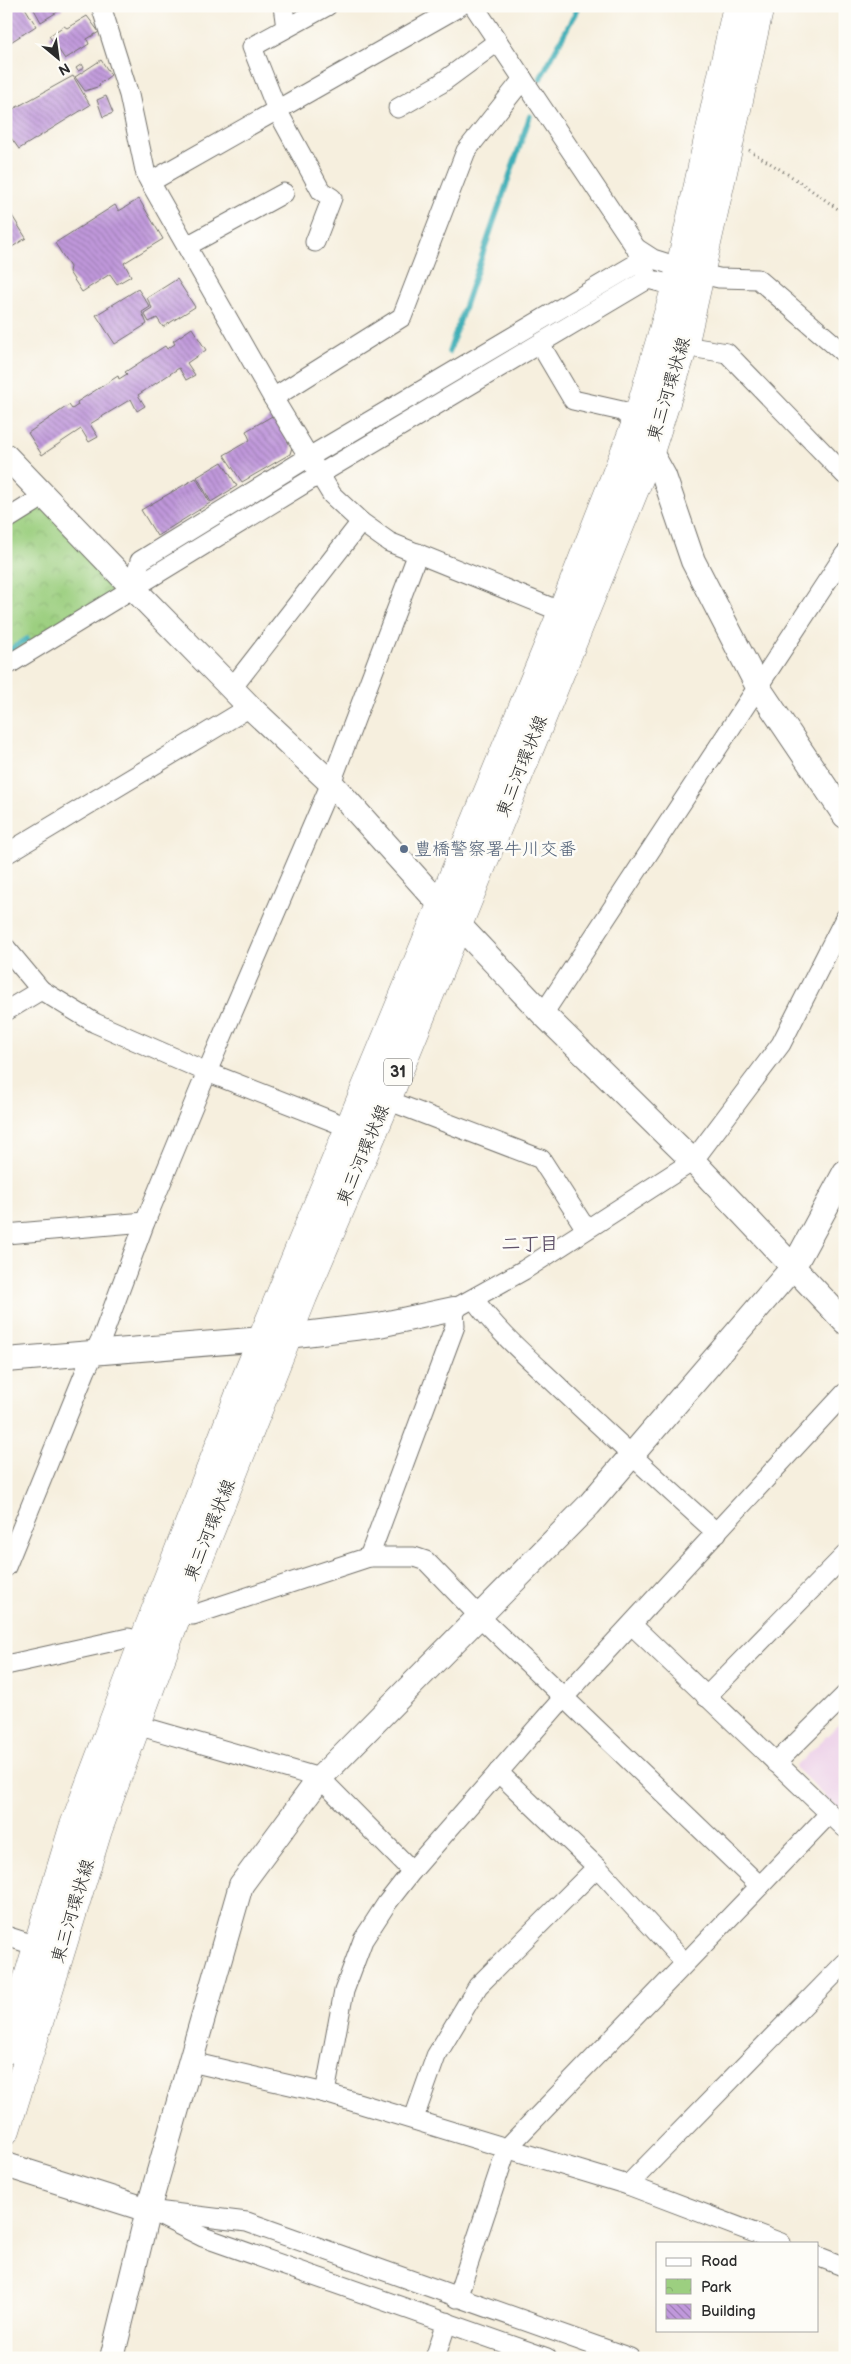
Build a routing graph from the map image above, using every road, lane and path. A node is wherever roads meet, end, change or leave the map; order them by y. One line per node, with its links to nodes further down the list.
1 (101, 6): 14 (street)
2 (283, 6): 8 (street)
3 (327, 6): 8 (street)
4 (460, 6): 12 (street)
5 (474, 6): 9 (street)
6 (737, 6): 20 (main road, 東三河環状線 / 31)
7 (760, 6): 13 (main road, 東三河環状線 / 31)
8 (286, 28): 12 (street)
9 (498, 42): 10 (street); 11 (street)
10 (523, 79): 19 (street); 25 (street)
11 (398, 108)
12 (277, 110): 14 (street); 17 (street)
13 (731, 142): 16 (path); 20 (main road, 東三河環状線 / 31)
14 (150, 182): 18 (street)
15 (284, 193): 18 (street)
16 (845, 214)
17 (315, 242)
18 (187, 246): 25 (street)
19 (638, 255): 20 (street); 21 (street); 29 (street)
20 (685, 276): 21 (street); 23 (main road, 東三河環状線 / 31); 24 (street); 26 (main road, 東三河環状線 / 31)
21 (648, 279): 22 (street)
22 (540, 344): 26 (street); 30 (street)
23 (684, 346): 27 (main road, 東三河環状線 / 31); 31 (street)
24 (845, 354)
25 (273, 398): 29 (street)
26 (636, 423): 27 (street); 38 (main road, 東三河環状線 / 31)
27 (650, 452): 38 (main road, 東三河環状線 / 31); 40 (street)
28 (6, 456): 32 (street)
29 (309, 457): 30 (street); 37 (street)
30 (320, 474): 34 (street); 37 (street)
31 (845, 475)
32 (46, 495): 33 (street); 37 (street)
33 (6, 520)
34 (361, 522): 35 (street); 41 (street)
35 (418, 554): 38 (street); 43 (street)
36 (845, 554): 40 (street)
37 (133, 588): 39 (street); 41 (street)
38 (572, 616): 46 (main road, 東三河環状線 / 31)
39 (6, 666)
40 (758, 687): 44 (street); 51 (street)
41 (232, 688): 42 (street)
42 (250, 707): 43 (street); 45 (street)
43 (331, 783): 46 (street); 52 (street)
44 (844, 813)
45 (6, 854)
46 (449, 914): 51 (street); 53 (main road, 東三河環状線 / 31); 54 (main road, 東三河環状線 / 31)
47 (845, 918): 55 (street)
48 (6, 948): 49 (street)
49 (41, 990): 50 (street); 52 (street)
50 (6, 1011)
51 (543, 1014): 55 (street)
52 (207, 1072): 54 (street); 57 (street)
53 (387, 1100): 58 (street); 63 (main road, 東三河環状線 / 31)
54 (350, 1128): 63 (main road, 東三河環状線 / 31)
55 (692, 1161): 58 (street); 60 (street)
56 (845, 1172): 60 (street)
57 (145, 1222): 59 (street); 64 (street)
58 (586, 1229): 61 (street)
59 (6, 1234)
60 (794, 1266): 62 (street); 67 (street)
61 (464, 1304): 63 (street); 67 (street); 70 (street)
62 (845, 1322)
63 (275, 1337): 64 (street); 72 (main road, 東三河環状線 / 31); 75 (main road, 東三河環状線 / 31)
64 (96, 1351): 65 (street); 71 (street)
65 (6, 1360)
66 (845, 1393): 68 (street)
67 (632, 1457): 68 (street); 73 (street)
68 (717, 1532): 74 (street)
69 (845, 1555): 79 (street)
70 (369, 1557): 72 (street); 73 (street)
71 (6, 1567)
72 (179, 1610): 80 (main road, 東三河環状線 / 31)
73 (480, 1617): 78 (street); 83 (street)
74 (632, 1625): 78 (street); 79 (street)
75 (143, 1642): 76 (street); 90 (main road, 東三河環状線 / 31)
76 (6, 1665)
77 (845, 1695): 81 (street)
78 (564, 1697): 82 (street); 88 (street)
79 (706, 1697): 81 (street)
80 (137, 1725): 83 (street); 97 (main road, 東三河環状線 / 31)
81 (776, 1763): 84 (street)
82 (498, 1772): 86 (street); 87 (street)
83 (320, 1778): 87 (street); 94 (street)
84 (830, 1814): 85 (street); 88 (street)
85 (845, 1828)
86 (597, 1867): 91 (street); 96 (street)
87 (412, 1871): 95 (street)
88 (760, 1886): 91 (street)
89 (6, 1936): 90 (street)
90 (37, 1946): 93 (main road, 東三河環状線 / 31)
91 (684, 1962): 98 (street)
92 (845, 1963): 100 (street)
93 (6, 2050)
94 (190, 2062): 95 (street); 101 (street)
95 (325, 2093): 96 (street)
96 (414, 2118): 98 (street)
97 (6, 2130)
98 (507, 2148): 100 (street); 105 (street)
99 (6, 2165): 101 (street)
100 (628, 2185): 102 (street)
101 (148, 2210): 105 (street); 106 (street); 107 (street)
102 (778, 2242)
103 (818, 2256): 104 (street)
104 (845, 2267)
105 (458, 2298): 110 (street)
106 (448, 2322): 108 (street); 109 (street)
107 (112, 2358)
108 (435, 2358)
109 (547, 2358)
110 (630, 2358)

